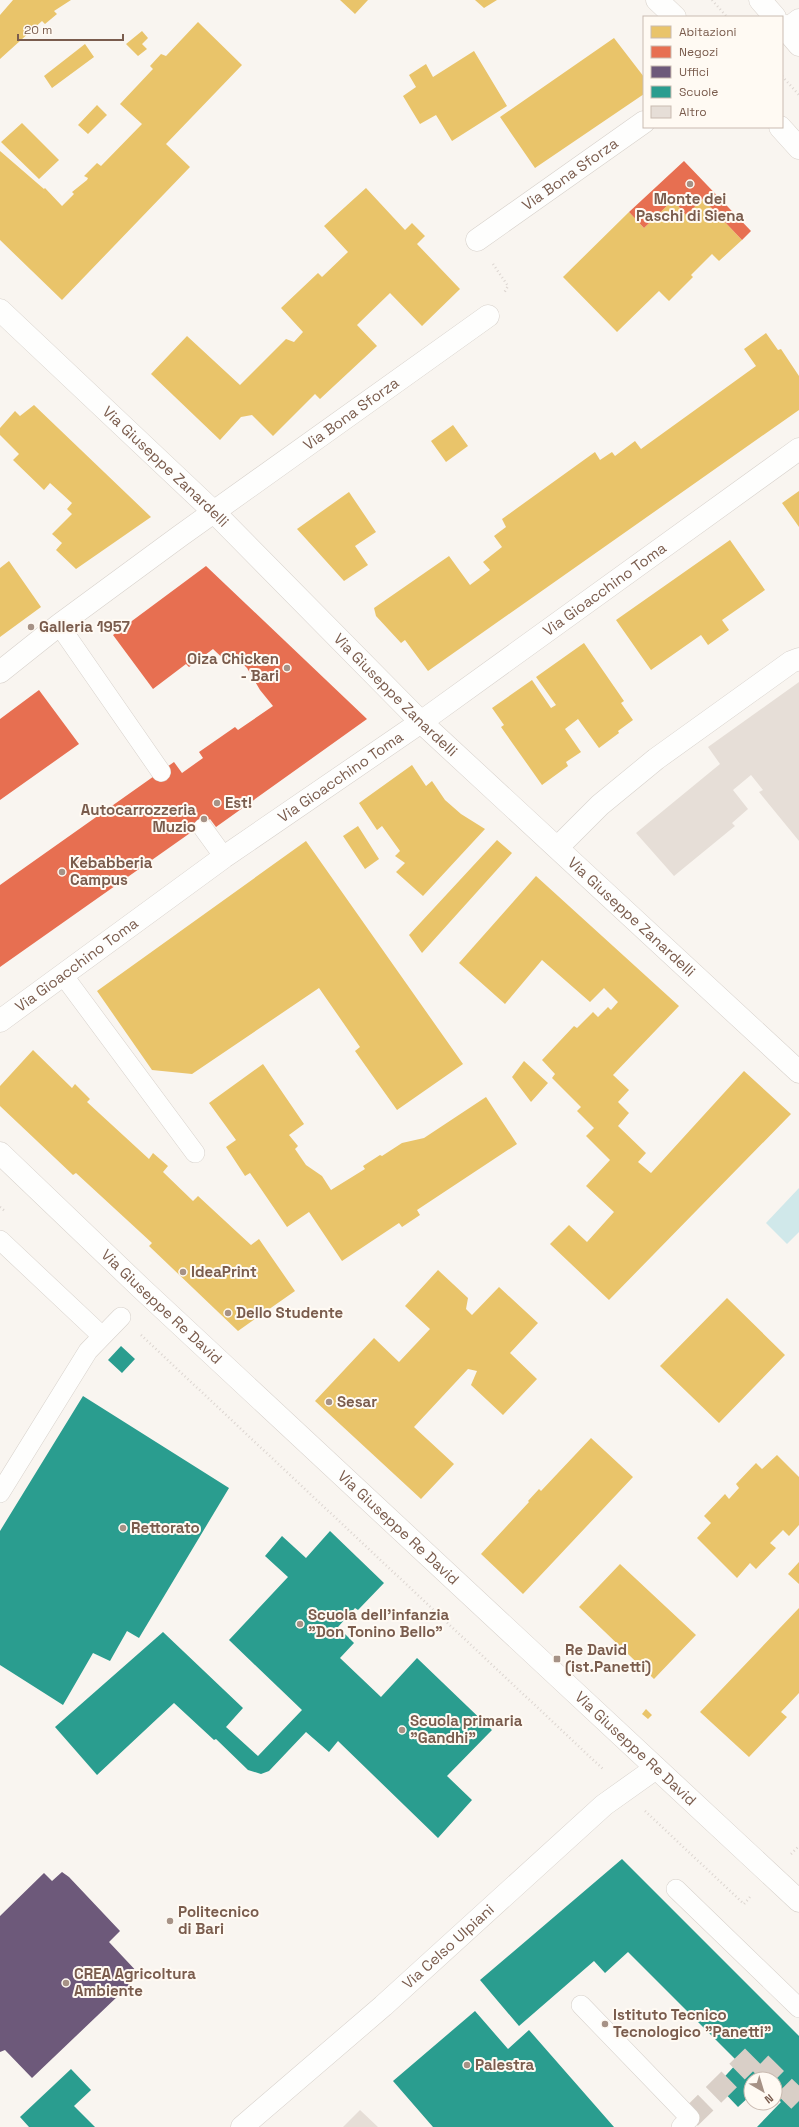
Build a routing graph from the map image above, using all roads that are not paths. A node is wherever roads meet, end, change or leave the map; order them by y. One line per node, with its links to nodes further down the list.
1 (657, 0): 3 (street)
2 (760, 0): 4 (street)
3 (674, 16)
4 (777, 16)
5 (643, 123): 8 (street, Via Bona Sforza)
6 (781, 128): 7 (street)
7 (799, 148)
8 (477, 240)
9 (0, 310): 12 (street, Via Giuseppe Zanardelli)
10 (488, 316): 12 (street, Via Bona Sforza)
11 (799, 449): 16 (street, Via Gioacchino Toma)
12 (214, 512): 13 (street, Via Bona Sforza); 16 (street, Via Giuseppe Zanardelli)
13 (59, 625): 15 (street, Via Bona Sforza); 17 (lane)
14 (799, 659): 19 (street)
15 (0, 672)
16 (422, 722): 19 (street, Via Giuseppe Zanardelli); 20 (street, Via Gioacchino Toma)
17 (161, 772)
18 (203, 828): 20 (lane)
19 (558, 847): 23 (street, Via Giuseppe Zanardelli)
20 (224, 857): 21 (street, Via Gioacchino Toma)
21 (63, 975): 22 (street, Via Gioacchino Toma); 25 (lane)
22 (0, 1021)
23 (799, 1072)
24 (0, 1153): 30 (street, Via Giuseppe Re David)
25 (195, 1153)
26 (0, 1240): 28 (lane)
27 (121, 1316): 28 (lane)
28 (102, 1336): 29 (lane)
29 (0, 1493)
30 (656, 1768): 32 (street, Via Giuseppe Re David); 36 (street, Via Celso Ulpiani)
31 (676, 1889): 34 (lane)
32 (796, 1892)
33 (581, 2005): 35 (lane)
34 (799, 2008)
35 (690, 2124)
36 (242, 2127)

